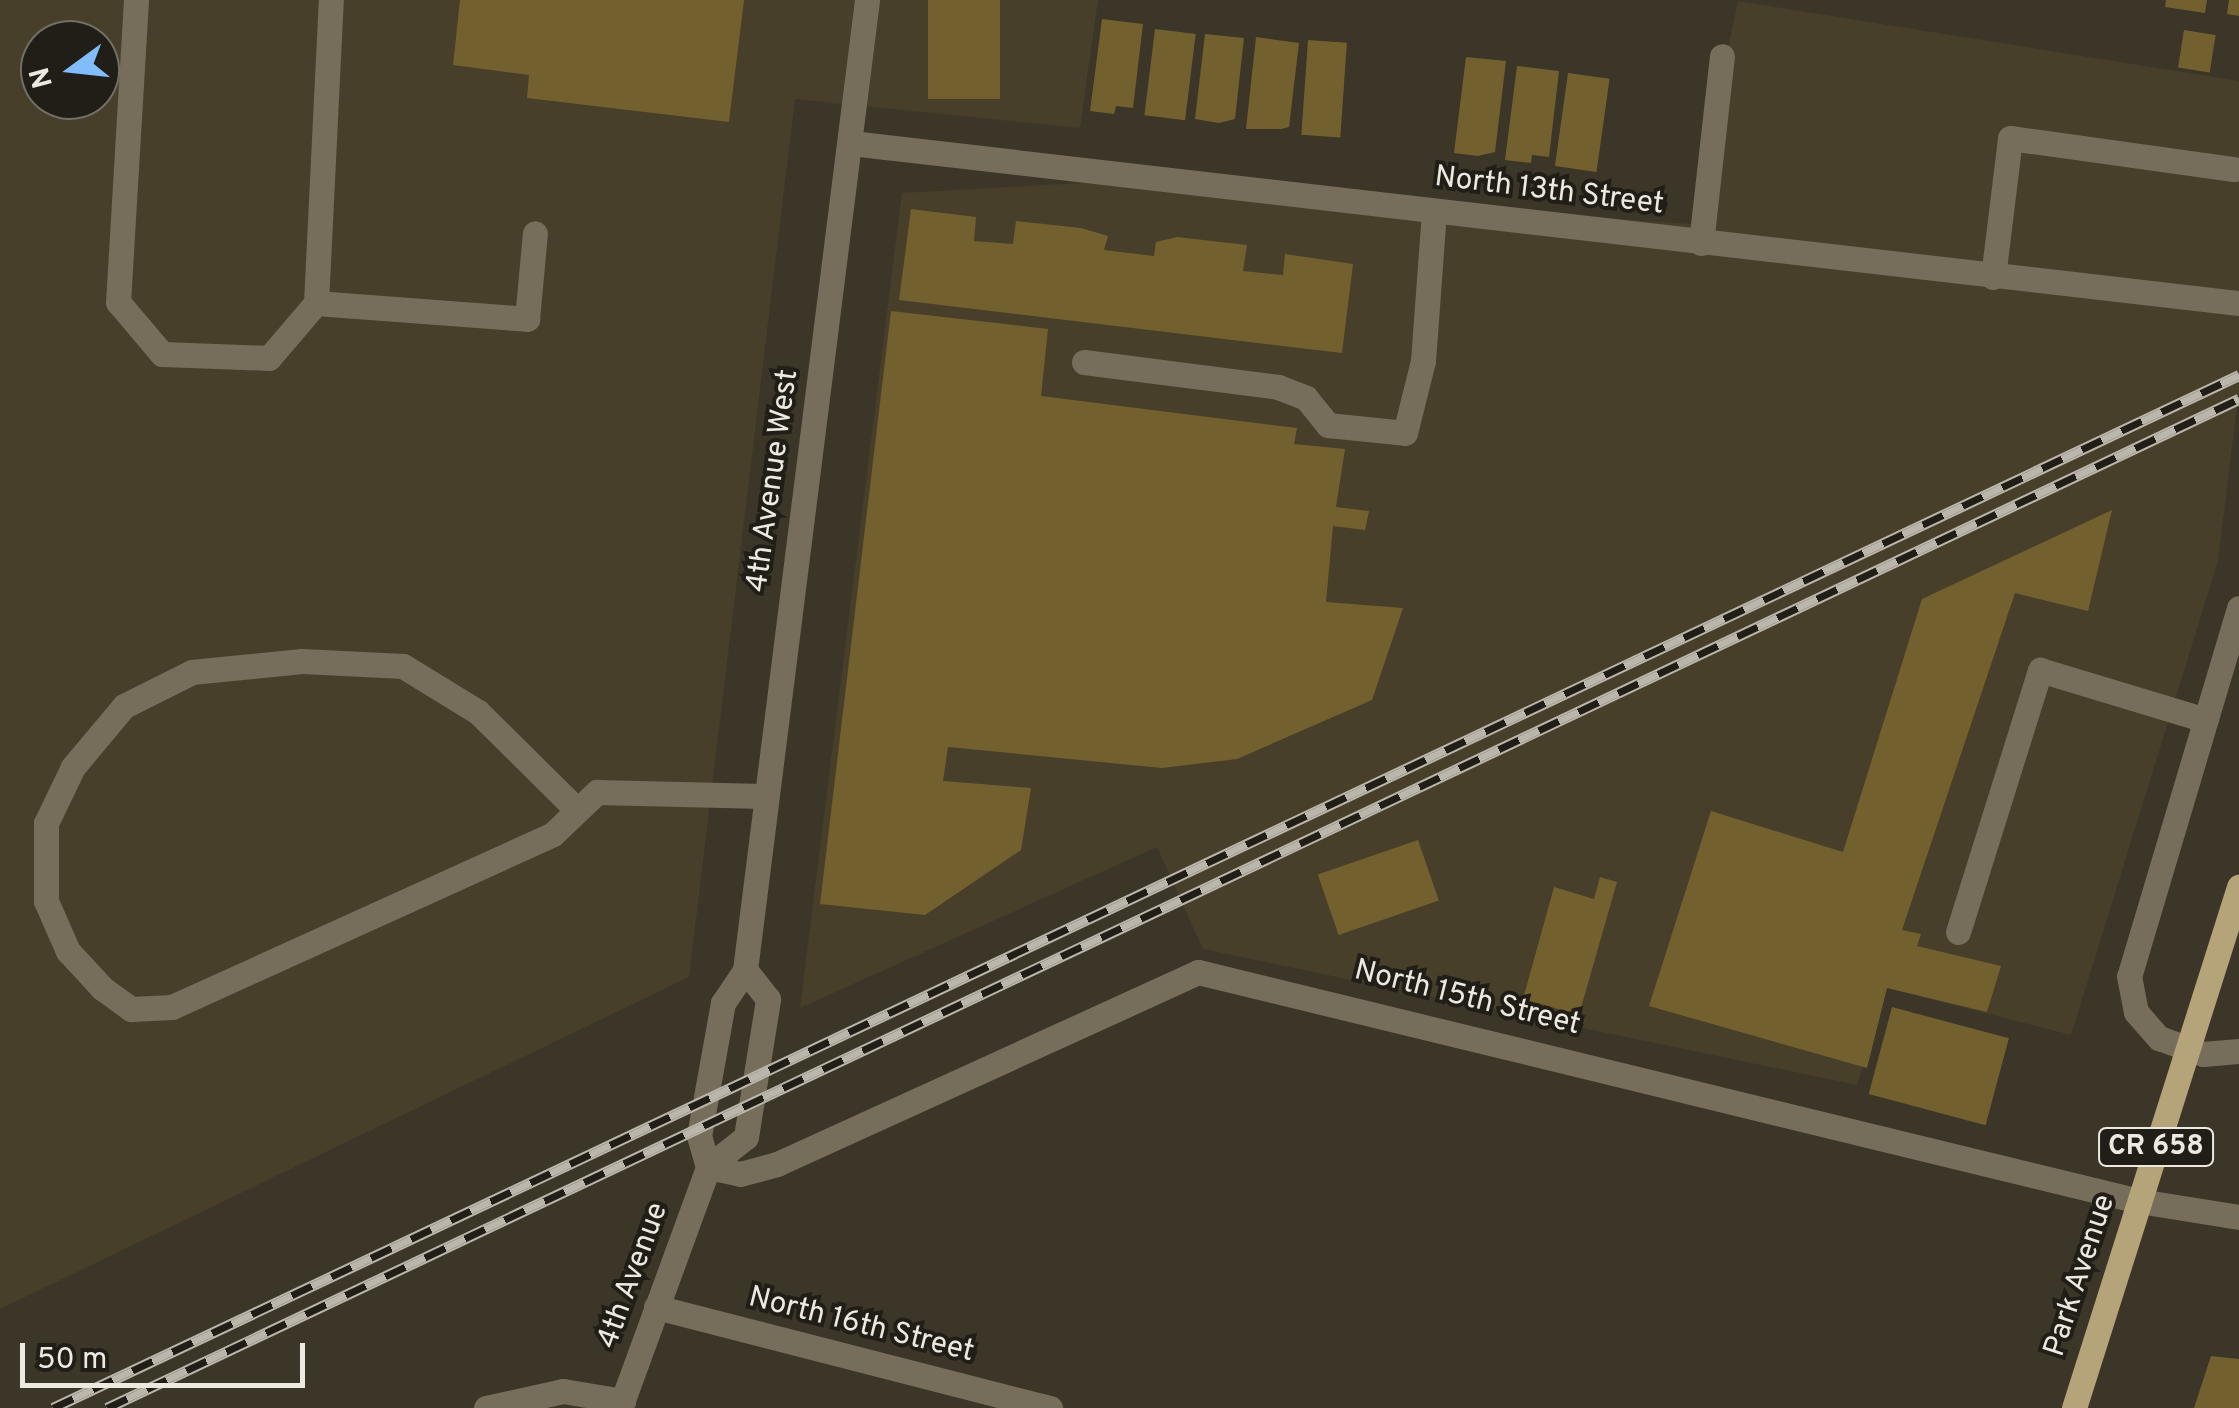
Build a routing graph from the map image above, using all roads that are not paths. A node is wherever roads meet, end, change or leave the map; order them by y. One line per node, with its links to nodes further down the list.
1 (136, 0): 12 (street)
2 (331, 0): 12 (street)
3 (868, 0): 5 (street, 4th Avenue West)
4 (1722, 56): 9 (street)
5 (851, 143): 7 (street, North 13th Street); 16 (street, 4th Avenue West)
6 (2234, 169): 10 (street)
7 (1434, 211): 9 (street, North 13th Street); 13 (street)
8 (535, 233): 12 (street)
9 (1701, 242): 10 (street, North 13th Street)
10 (1993, 277): 11 (street, North 13th Street)
11 (2239, 303)
12 (316, 304)
13 (1084, 362)
14 (2239, 608): 15 (street)
15 (2206, 720): 19 (street); 21 (street)
16 (765, 796): 17 (street); 20 (street, 4th Avenue West)
17 (574, 806): 17 (street)
18 (2239, 887): 21 (main road, Park Avenue / CR 658)
19 (1958, 932)
20 (746, 970): 23 (street, 4th Avenue); 23 (street, 4th Avenue)
21 (2187, 1050): 22 (street); 24 (main road, Park Avenue / CR 658)
22 (2239, 1050)
23 (708, 1168): 24 (street, North 15th Street); 26 (street, 4th Avenue)
24 (2140, 1201): 25 (street, North 15th Street); 30 (main road, Park Avenue / CR 658)
25 (2239, 1217)
26 (656, 1307): 27 (street, 4th Avenue); 29 (street, North 16th Street)
27 (621, 1405): 28 (street)
28 (486, 1408)
29 (1050, 1408)
30 (2074, 1408)

